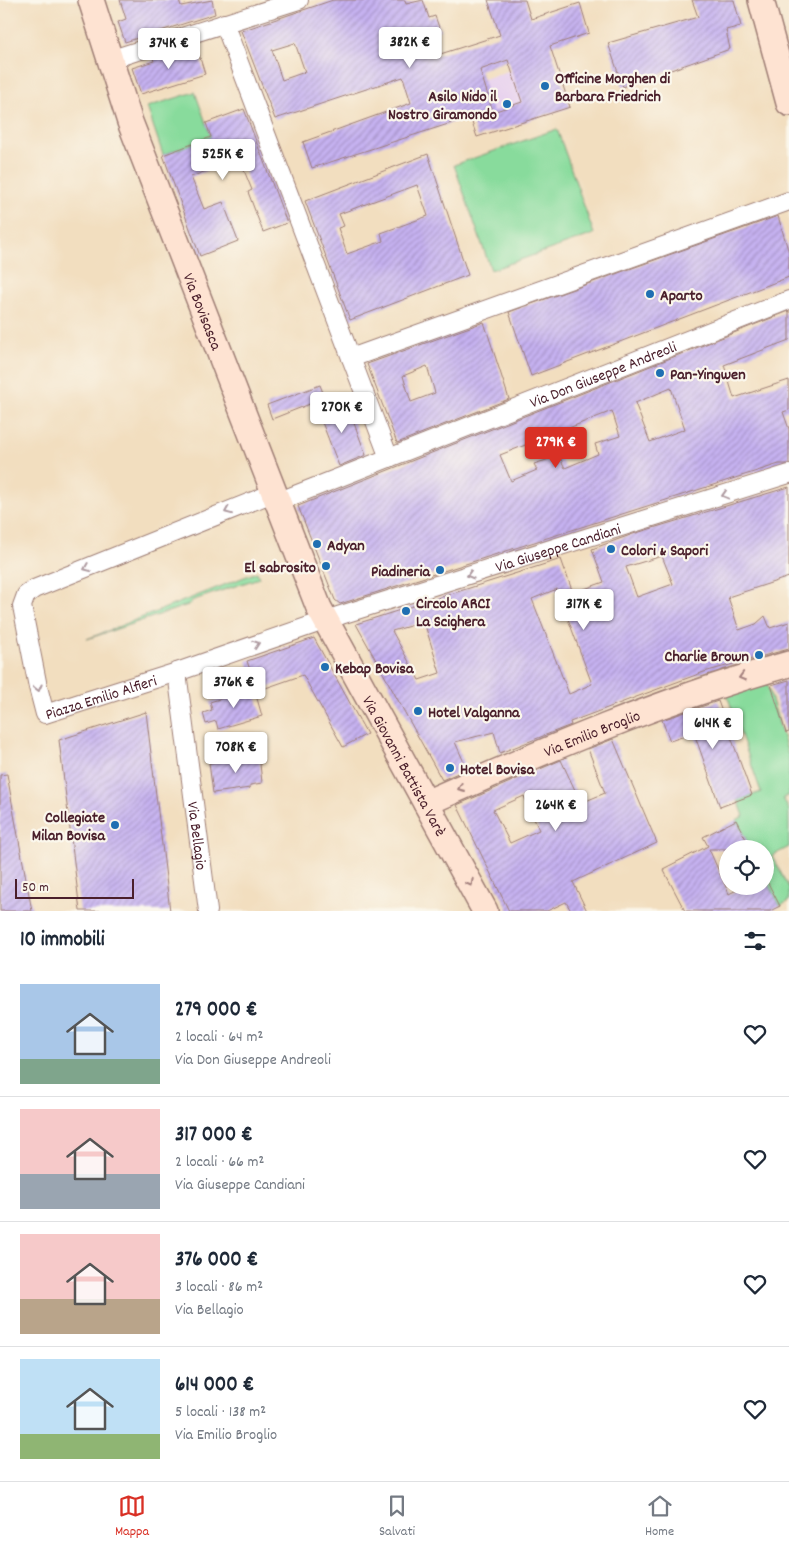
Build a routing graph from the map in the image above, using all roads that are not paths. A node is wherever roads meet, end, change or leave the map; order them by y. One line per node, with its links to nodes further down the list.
1 (91, 0): 5 (street, Via Bovisasca)
2 (299, 0): 4 (street)
3 (761, 0): 6 (street)
4 (224, 23): 5 (street); 9 (street)
5 (109, 60): 12 (street, Via Bovisasca)
6 (789, 103)
7 (789, 201): 9 (street)
8 (789, 300): 10 (street, Via Don Giuseppe Andreoli)
9 (350, 358): 10 (street)
10 (389, 458): 12 (street, Via Don Giuseppe Andreoli)
11 (789, 474): 13 (street, Via Giuseppe Candiani, one-way to 13)
12 (275, 498): 13 (street, Via Bovisasca); 15 (street, Piazza Emilio Alfieri, one-way to 15)
13 (325, 621): 15 (street, Piazza Emilio Alfieri, one-way to 13); 16 (street, Via Giovanni Battista Varè)
14 (789, 664): 16 (street, Via Emilio Broglio, one-way to 16)
15 (177, 672): 17 (street, Via Bellagio)
16 (426, 803): 18 (street, Via Giovanni Battista Varè, one-way to 18)
17 (208, 911)
18 (485, 911)

